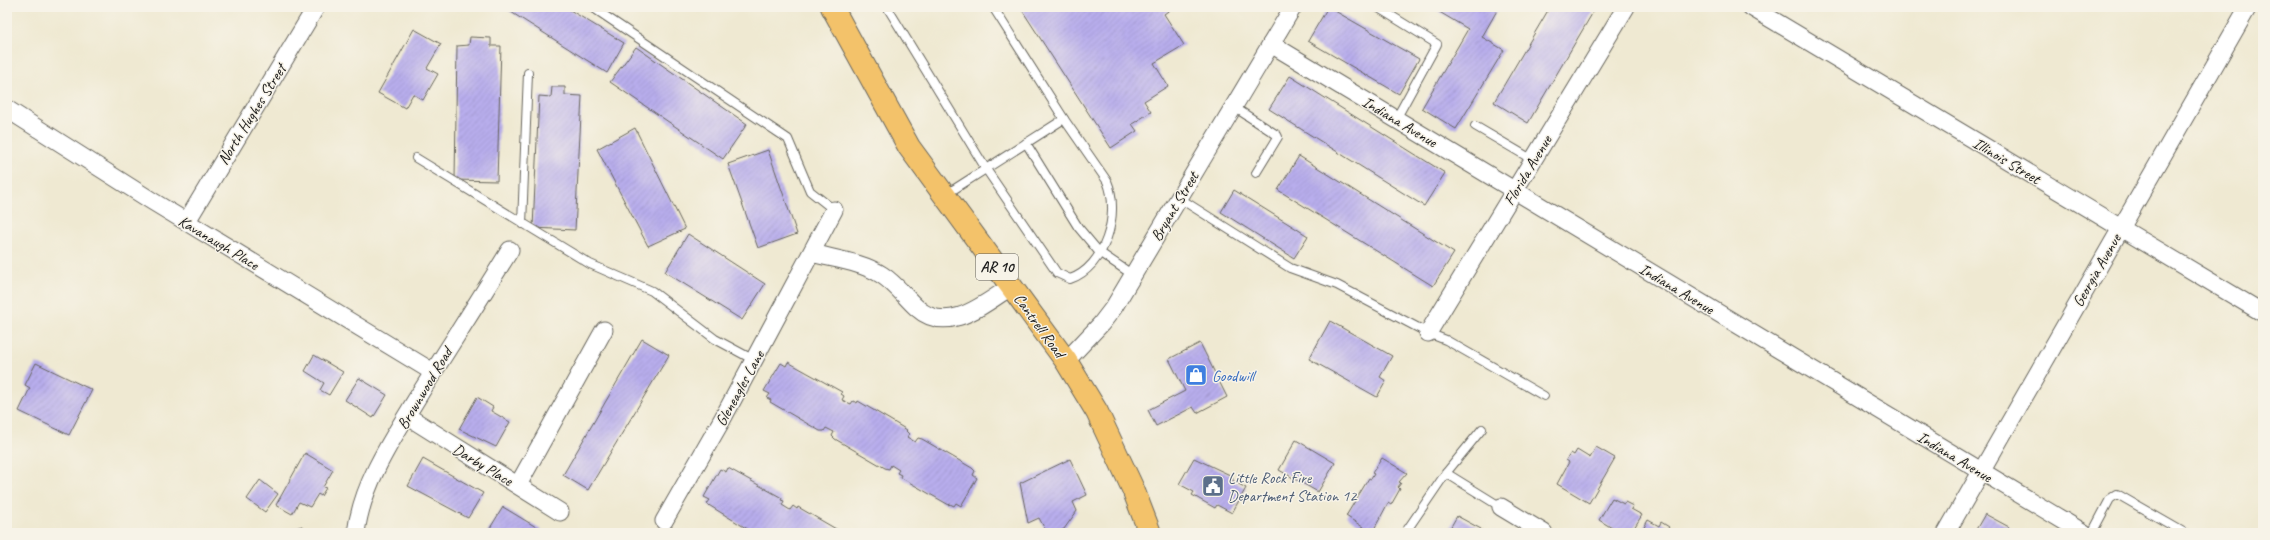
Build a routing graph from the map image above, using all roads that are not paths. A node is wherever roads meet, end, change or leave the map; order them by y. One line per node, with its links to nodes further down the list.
1 (316, 7): 27 (street, North Hughes Street)
2 (592, 7): 26 (lane)
3 (832, 7): 24 (main road, Cantrell Road / AR 10)
4 (887, 7): 21 (lane)
5 (993, 7): 15 (lane)
6 (1293, 7): 11 (street, Bryant Street)
7 (1377, 7): 16 (lane)
8 (1626, 7): 20 (street, Florida Avenue)
9 (1751, 7): 29 (street, Illinois Street)
10 (2248, 7): 29 (street, Georgia Avenue)
11 (1271, 44): 13 (street, Bryant Street); 16 (street, Indiana Avenue)
12 (528, 73): 28 (lane)
13 (1234, 106): 22 (lane); 25 (street, Bryant Street)
14 (7, 109): 27 (street, Kavanaugh Place)
15 (1064, 119): 18 (lane); 31 (lane)
16 (1396, 119): 23 (street, Indiana Avenue)
17 (1475, 126): 20 (lane)
18 (1026, 143): 21 (lane); 31 (lane)
19 (416, 158): 28 (lane)
20 (1533, 160): 23 (street, Florida Avenue)
21 (986, 169): 24 (lane); 31 (lane)
22 (1256, 173)
23 (1515, 190): 37 (street, Florida Avenue); 44 (street, Indiana Avenue)
24 (944, 195): 34 (main road, Cantrell Road / AR 10)
25 (1179, 198): 33 (street, Bryant Street); 37 (lane)
26 (834, 210): 32 (street, Gleneagles Lane)
27 (187, 221): 40 (street, Kavanaugh Place)
28 (522, 224): 38 (lane)
29 (2121, 228): 35 (street, Illinois Street); 44 (street, Georgia Avenue)
30 (510, 250): 40 (street, Brownwood Road)
31 (1099, 252): 33 (lane)
32 (812, 253): 34 (street); 38 (street, Gleneagles Lane)
33 (1133, 275): 39 (street, Bryant Street)
34 (1012, 286): 39 (main road, Cantrell Road / AR 10)
35 (2263, 313)
36 (604, 330): 46 (street)
37 (1428, 333): 41 (lane)
38 (754, 360): 49 (street, Gleneagles Lane)
39 (1066, 362): 51 (main road, Cantrell Road / AR 10)
40 (433, 372): 42 (street, Brownwood Road)
41 (1544, 396)
42 (407, 416): 46 (street, Darby Place); 50 (street, Brownwood Road)
43 (1482, 429): 45 (lane)
44 (1981, 471): 54 (street, Georgia Avenue); 55 (street, Indiana Avenue)
45 (1446, 473): 47 (lane); 52 (lane)
46 (518, 485): 48 (street, Darby Place)
47 (1501, 507): 53 (street)
48 (560, 512)
49 (664, 521)
50 (356, 533)
51 (1150, 533)
52 (1405, 533)
53 (1544, 533)
54 (1946, 533)
55 (2084, 533)
56 (2092, 533): 57 (lane)
57 (2185, 533)

